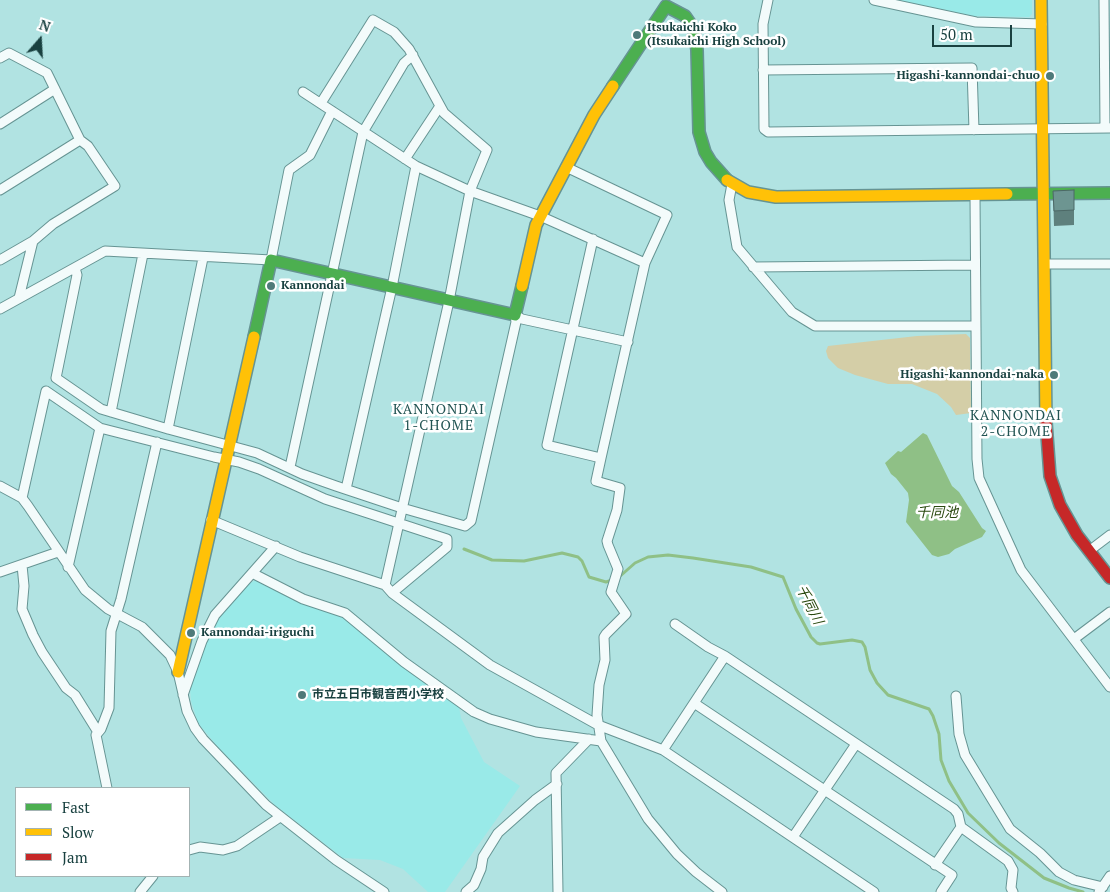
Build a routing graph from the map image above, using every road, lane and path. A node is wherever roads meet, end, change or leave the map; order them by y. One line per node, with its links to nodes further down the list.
1 (768, 0): 10 (street)
2 (874, 0): 6 (street)
3 (1042, 0): 6 (street)
4 (668, 3): 24 (street); 25 (street)
5 (1106, 3): 9 (street)
6 (1042, 24): 18 (street)
7 (412, 55): 13 (street); 14 (street); 20 (street)
8 (0, 58): 11 (street)
9 (1107, 66): 17 (street)
10 (763, 70): 19 (street); 19 (street)
11 (56, 89): 16 (street); 21 (street)
12 (304, 92): 13 (street)
13 (320, 103): 15 (street)
14 (440, 106): 22 (street); 27 (street)
15 (332, 111): 20 (street); 37 (street)
16 (0, 124)
17 (1108, 128): 18 (street)
18 (1043, 129): 19 (street); 29 (street)
19 (974, 130)
20 (363, 132): 22 (street); 44 (street)
21 (80, 140): 26 (street); 33 (street)
22 (405, 159): 23 (street)
23 (416, 166): 27 (street); 45 (street)
24 (566, 167): 31 (street); 38 (street)
25 (732, 184): 30 (street); 42 (street)
26 (0, 190)
27 (470, 191): 31 (street); 47 (street)
28 (1110, 193): 29 (street)
29 (1043, 194): 30 (street); 39 (street)
30 (975, 196): 41 (street)
31 (540, 216): 32 (street); 49 (street)
32 (593, 239): 38 (street); 51 (street)
33 (33, 240): 36 (street); 46 (street)
34 (143, 254): 35 (street); 43 (street); 53 (street)
35 (203, 258): 37 (street); 55 (street)
36 (0, 260)
37 (271, 260): 44 (street); 57 (street)
38 (645, 263): 52 (street)
39 (1044, 264): 40 (street); 69 (street)
40 (1110, 264)
41 (975, 265): 42 (street); 50 (street)
42 (753, 266): 50 (street)
43 (75, 268): 46 (street); 53 (street)
44 (334, 274): 45 (street); 60 (street)
45 (392, 287): 47 (street); 62 (street)
46 (19, 298): 48 (street)
47 (449, 301): 49 (street); 64 (street)
48 (0, 309)
49 (515, 315): 51 (street); 64 (street)
50 (976, 326): 81 (street)
51 (573, 330): 52 (street); 59 (street)
52 (628, 342): 59 (street)
53 (111, 412): 55 (street)
54 (100, 428): 56 (street); 63 (street); 72 (street)
55 (168, 429): 57 (street)
56 (157, 442): 58 (street); 79 (street)
57 (228, 444): 58 (street); 60 (street)
58 (226, 458): 65 (street); 66 (street)
59 (601, 458): 88 (street)
60 (290, 467): 62 (street)
61 (0, 486): 63 (street)
62 (346, 489): 64 (street)
63 (22, 498): 70 (street)
64 (402, 508): 66 (street)
65 (212, 520): 68 (street); 83 (street)
66 (398, 523): 76 (street); 77 (street)
67 (1110, 535): 69 (street)
68 (276, 546): 74 (street); 76 (street)
69 (1089, 551): 75 (street)
70 (58, 552): 71 (street); 72 (street)
71 (22, 565): 73 (street); 89 (street)
72 (68, 567): 79 (street)
73 (0, 572)
74 (252, 573): 85 (street); 90 (street)
75 (1110, 578)
76 (385, 585): 77 (street)
77 (392, 593): 88 (street)
78 (1110, 612): 81 (street)
79 (116, 613): 83 (street); 89 (street)
80 (674, 624): 82 (street)
81 (1074, 639): 84 (street)
82 (726, 656): 87 (street); 92 (street)
83 (178, 672): 85 (street)
84 (1110, 687)
85 (182, 695): 97 (street)
86 (956, 696): 104 (street)
87 (694, 703): 93 (street); 96 (street)
88 (598, 725): 91 (street); 93 (street)
89 (98, 732): 95 (street)
90 (589, 739): 91 (street); 94 (street)
91 (601, 741): 109 (street)
92 (856, 744): 96 (street); 98 (street)
93 (663, 750): 99 (street)
94 (557, 784): 107 (street); 108 (street)
95 (108, 787)
96 (824, 791): 99 (street); 101 (street)
97 (280, 817): 100 (street); 106 (street)
98 (961, 827): 101 (street); 112 (street)
99 (793, 837): 110 (street)
100 (190, 850)
101 (935, 864): 111 (street)
102 (1110, 876): 104 (street)
103 (151, 877): 105 (street)
104 (1100, 890)
105 (140, 892)
106 (384, 892)
107 (466, 892)
108 (558, 892)
109 (722, 892)
110 (874, 892)
111 (941, 892)
112 (1013, 892)

